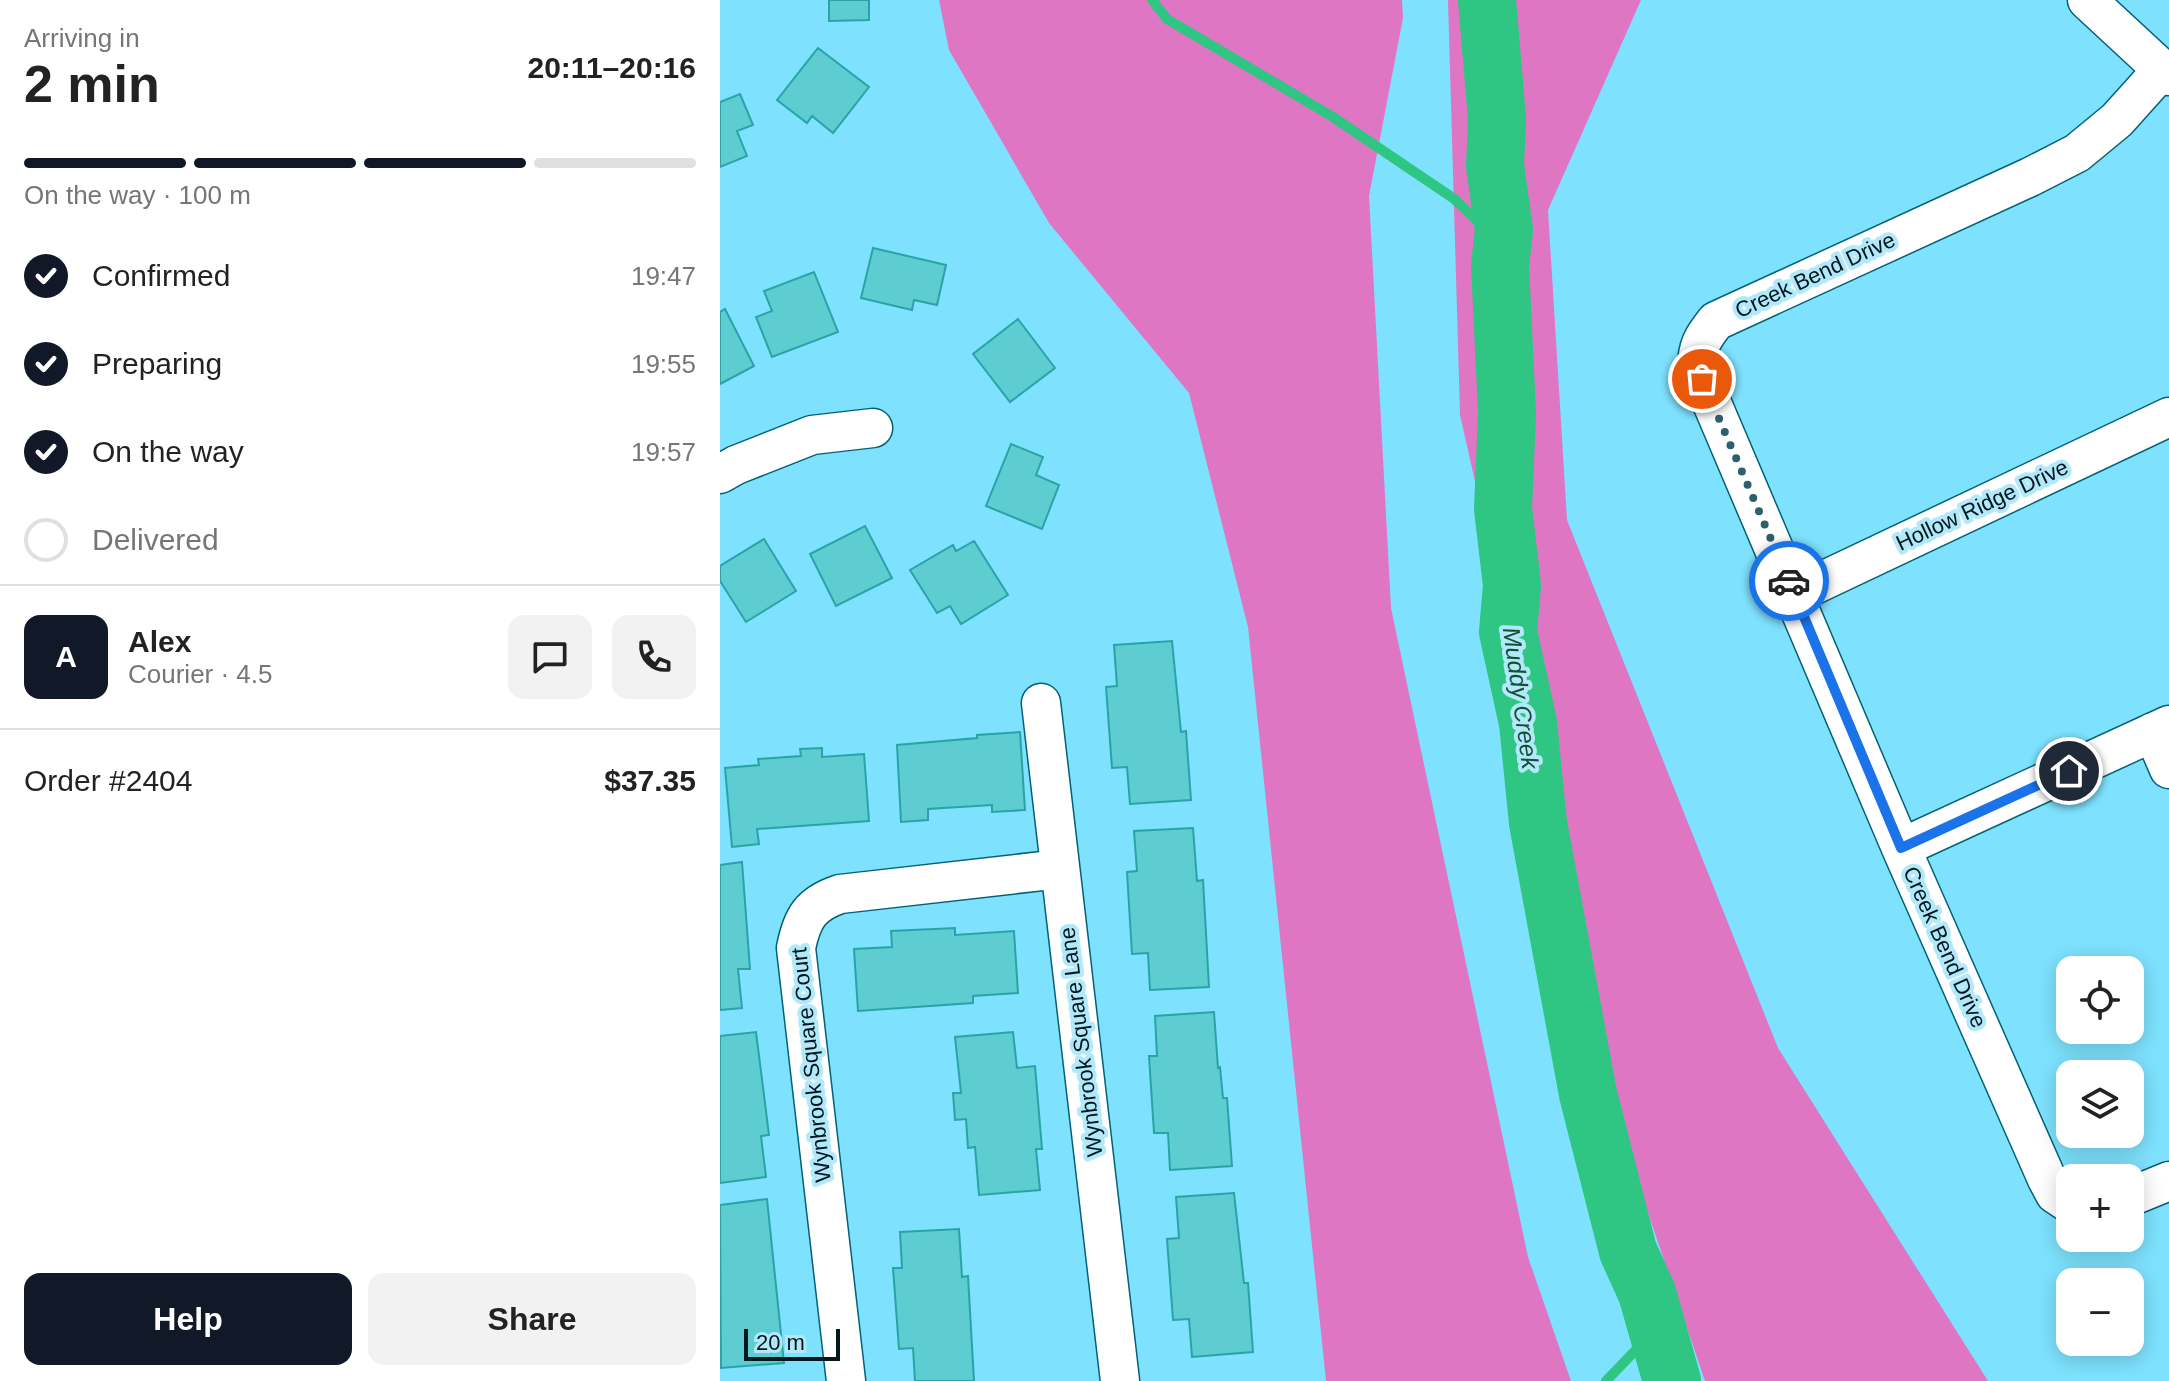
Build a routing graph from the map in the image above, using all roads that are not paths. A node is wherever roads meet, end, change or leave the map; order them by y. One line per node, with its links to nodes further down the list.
1 (2087, 0): 2 (street)
2 (2165, 73): 6 (street, Creek Bend Drive)
3 (2169, 417): 6 (street, Hollow Ridge Drive)
4 (873, 428): 5 (street)
5 (720, 474)
6 (1795, 594): 10 (street, Creek Bend Drive)
7 (1041, 703): 11 (street, Wynbrook Square Lane)
8 (2161, 728): 9 (street); 10 (street)
9 (2169, 769)
10 (1901, 848): 14 (street, Creek Bend Drive)
11 (1060, 869): 15 (street, Wynbrook Square Court); 16 (street, Wynbrook Square Lane)
12 (2169, 1181): 13 (street)
13 (2144, 1191)
14 (2056, 1195)
15 (846, 1381)
16 (1120, 1381)

